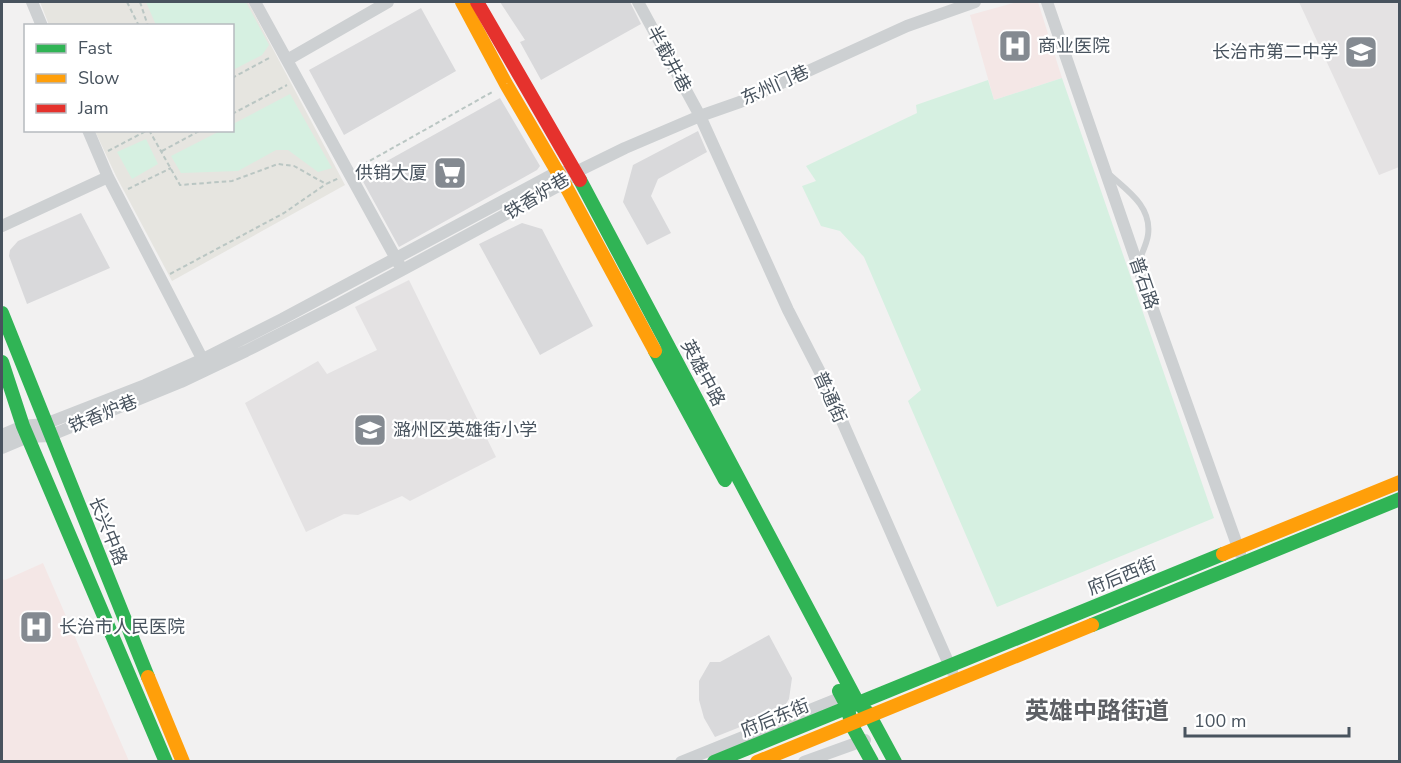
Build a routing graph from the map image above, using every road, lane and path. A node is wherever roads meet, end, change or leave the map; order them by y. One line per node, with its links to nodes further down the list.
1 (32, 2): 11 (street)
2 (127, 2): 12 (path)
3 (140, 2): 13 (path)
4 (255, 2): 14 (street)
5 (388, 2): 14 (street)
6 (462, 2): 17 (main road, 英雄中路)
7 (477, 2): 28 (main road, 英雄中路)
8 (638, 2): 19 (street, 半截井巷)
9 (975, 2): 19 (street, 东州门巷)
10 (1047, 2): 27 (street, 普石路)
11 (41, 24)
12 (138, 24)
13 (147, 24)
14 (284, 56): 15 (path); 16 (street)
15 (234, 77)
16 (297, 79): 18 (path); 29 (street)
17 (506, 84): 29 (path); 31 (main road, 英雄中路)
18 (234, 113)
19 (700, 116): 28 (street, 东州门巷); 50 (street, 普通街)
20 (89, 132): 25 (street)
21 (145, 132): 25 (path)
22 (150, 132): 24 (path)
23 (197, 132): 24 (path)
24 (162, 151): 26 (path)
25 (99, 156): 30 (street)
26 (171, 168): 32 (path); 33 (path)
27 (1105, 171): 36 (street, 普石路); 36 (lane)
28 (576, 172): 31 (street, 铁香炉巷); 52 (main road, 英雄中路)
29 (348, 173): 32 (path); 35 (street)
30 (108, 177): 33 (street); 34 (street)
31 (561, 178): 35 (street, 铁香炉巷); 37 (street, 铁香炉巷); 52 (main road, 英雄中路)
32 (326, 184): 38 (path)
33 (117, 194): 38 (street)
34 (2, 226)
35 (397, 258): 37 (street); 41 (street, 铁香炉巷)
36 (1137, 265): 48 (street, 普石路)
37 (401, 271): 41 (street, 铁香炉巷)
38 (160, 279): 41 (street)
39 (2, 313): 42 (main road, 长兴中路)
40 (2, 362): 43 (main road, 长兴中路)
41 (205, 365): 42 (street, 铁香炉巷)
42 (47, 430): 43 (street, 铁香炉巷); 58 (main road, 长兴中路)
43 (25, 431): 44 (street); 45 (street); 57 (main road, 长兴中路)
44 (2, 435)
45 (2, 448)
46 (1400, 482): 48 (main road, 府后西街)
47 (1400, 499): 49 (main road, 府后西街)
48 (1238, 548): 49 (street, 普石路); 50 (main road, 府后西街)
49 (1244, 562): 51 (main road, 府后西街)
50 (950, 666): 51 (street, 普通街); 52 (main road, 府后西街)
51 (957, 680): 53 (main road, 府后西街)
52 (850, 703): 53 (main road, 英雄中路); 54 (main road, 英雄中路); 59 (street); 60 (main road, 府后东街)
53 (869, 714): 54 (main road, 府后东街); 55 (main road, 英雄中路)
54 (851, 724): 56 (main road, 英雄中路); 61 (main road, 府后东街)
55 (879, 733): 56 (street); 64 (main road, 英雄中路)
56 (861, 742): 62 (street); 63 (main road, 英雄中路)
57 (166, 762)
58 (183, 762)
59 (681, 762)
60 (714, 762)
61 (757, 762)
62 (804, 762)
63 (872, 762)
64 (895, 762)

